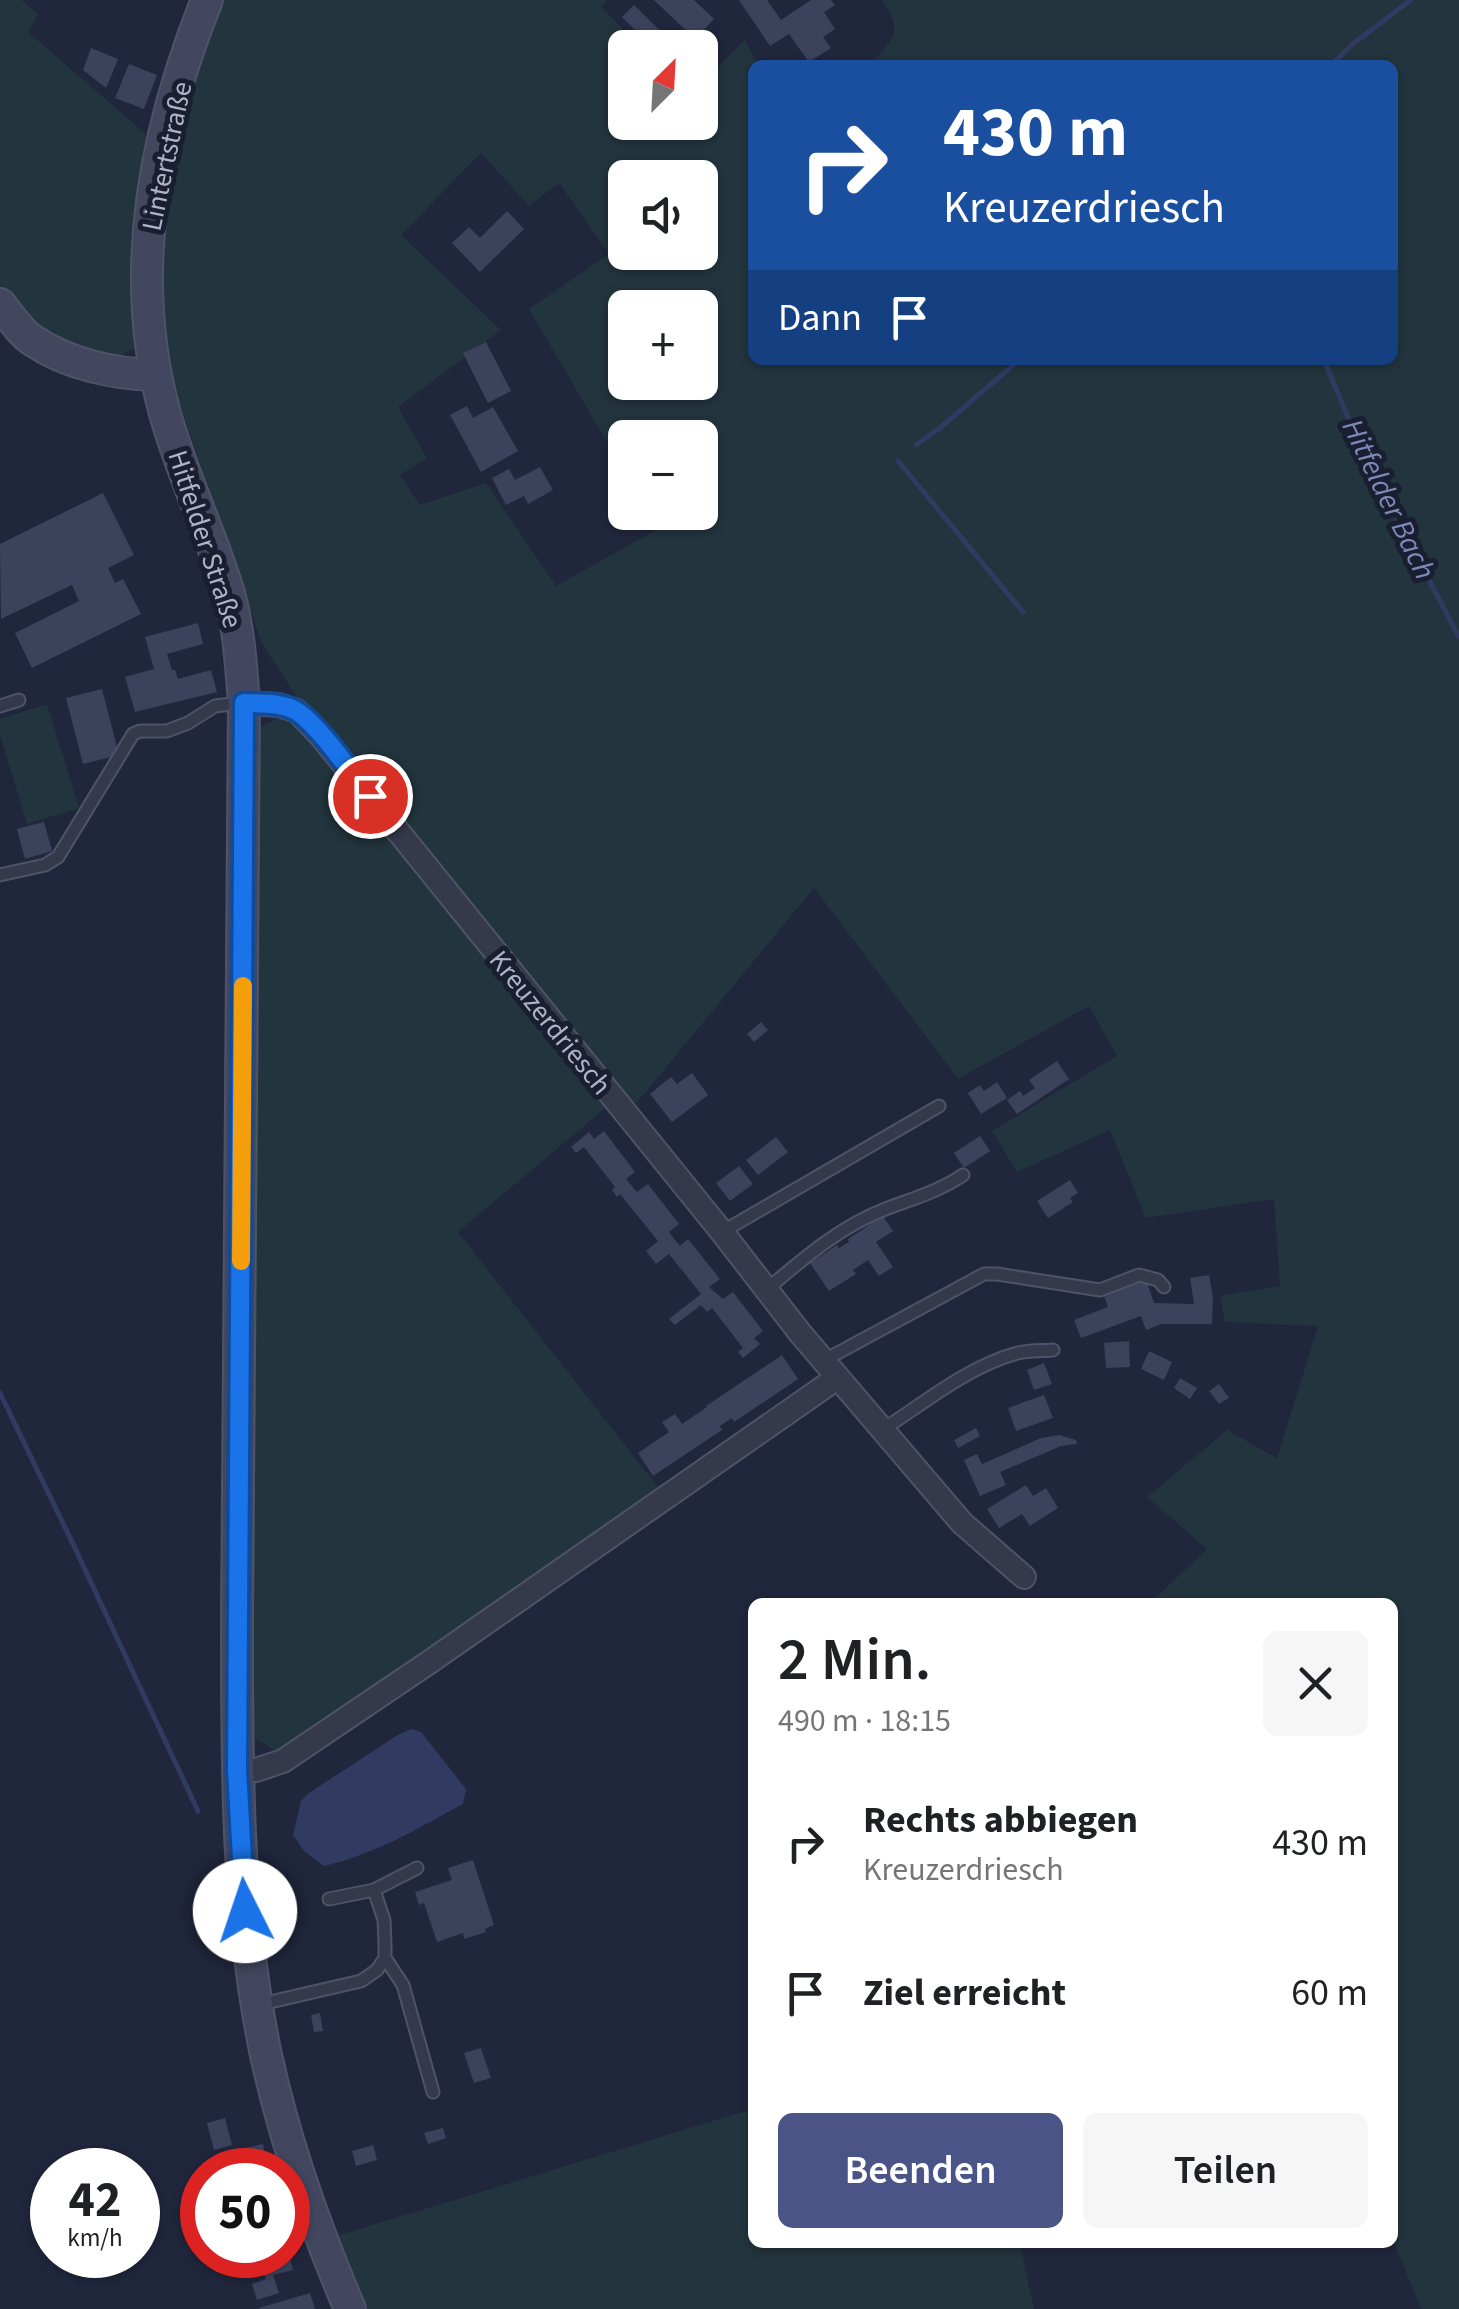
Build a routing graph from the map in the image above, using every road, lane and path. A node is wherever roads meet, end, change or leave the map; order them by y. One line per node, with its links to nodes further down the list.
1 (208, 0): 3 (main road, Lintertstraße)
2 (0, 304): 3 (main road)
3 (155, 375): 5 (main road, Hitfelder Straße)
4 (19, 700): 6 (lane)
5 (244, 703): 7 (lane); 10 (street, Kreuzerdriesch); 17 (main road, Hitfelder Straße)
6 (0, 706)
7 (0, 876)
8 (939, 1106): 10 (lane)
9 (963, 1175): 12 (lane)
10 (722, 1232): 12 (street, Kreuzerdriesch)
11 (1164, 1287): 14 (lane)
12 (766, 1290): 14 (street, Kreuzerdriesch)
13 (1054, 1350): 15 (lane)
14 (830, 1369): 15 (street, Kreuzerdriesch); 17 (street)
15 (882, 1430): 16 (street, Kreuzerdriesch)
16 (1024, 1577)
17 (237, 1770): 22 (main road, Hitfelder Straße)
18 (417, 1868): 19 (lane)
19 (374, 1890): 20 (lane); 21 (lane)
20 (329, 1899)
21 (385, 1958): 22 (lane); 23 (lane)
22 (257, 2004): 24 (main road, Hitfelder Straße)
23 (434, 2092)
24 (350, 2309)

